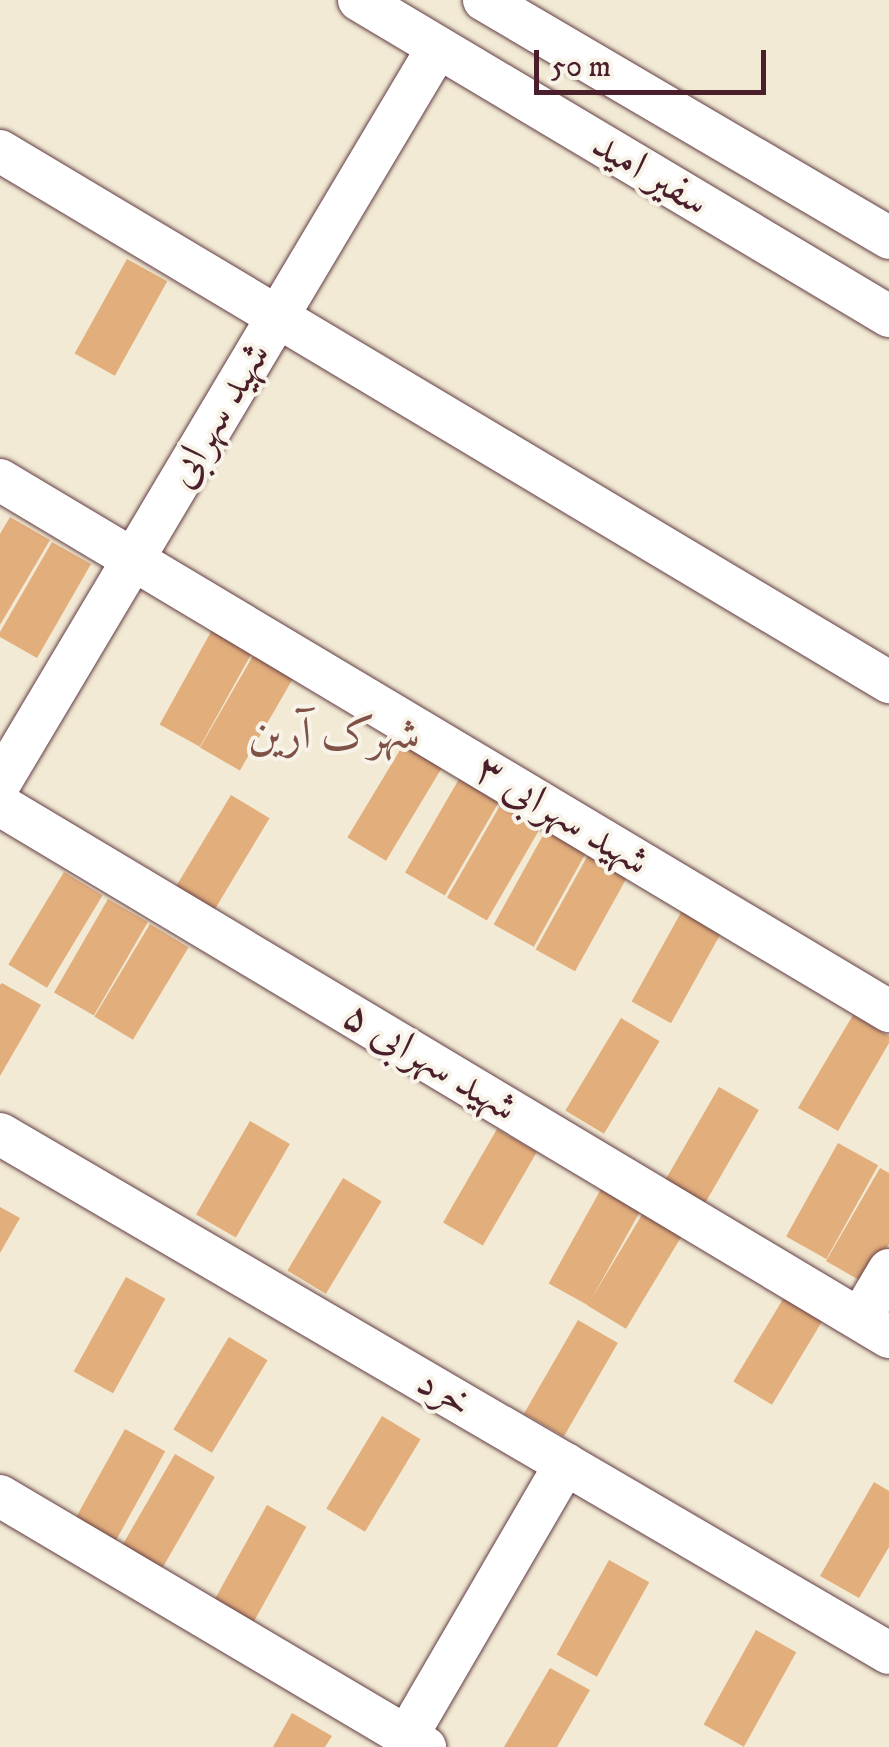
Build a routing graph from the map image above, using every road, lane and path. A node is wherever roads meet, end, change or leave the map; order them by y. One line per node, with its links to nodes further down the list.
1 (359, 0): 3 (street, سفیر امید)
2 (484, 0): 5 (street, سفیر امید)
3 (438, 47): 6 (street, سفیر امید); 7 (street, شهید سهرابی)
4 (0, 151): 7 (street)
5 (889, 238)
6 (889, 316)
7 (278, 317): 9 (street, شهید سهرابی); 10 (street)
8 (0, 480): 9 (street, شهید سهرابی ۳)
9 (133, 560): 11 (street, شهید سهرابی); 13 (street, شهید سهرابی ۳)
10 (889, 682)
11 (0, 783)
12 (0, 804): 16 (street, شهید سهرابی ۵)
13 (889, 1011)
14 (0, 1134): 17 (street, خرد)
15 (889, 1270): 16 (street)
16 (874, 1328)
17 (565, 1464): 19 (street, خرد); 20 (street)
18 (0, 1496): 20 (street)
19 (889, 1653)
20 (416, 1742)

